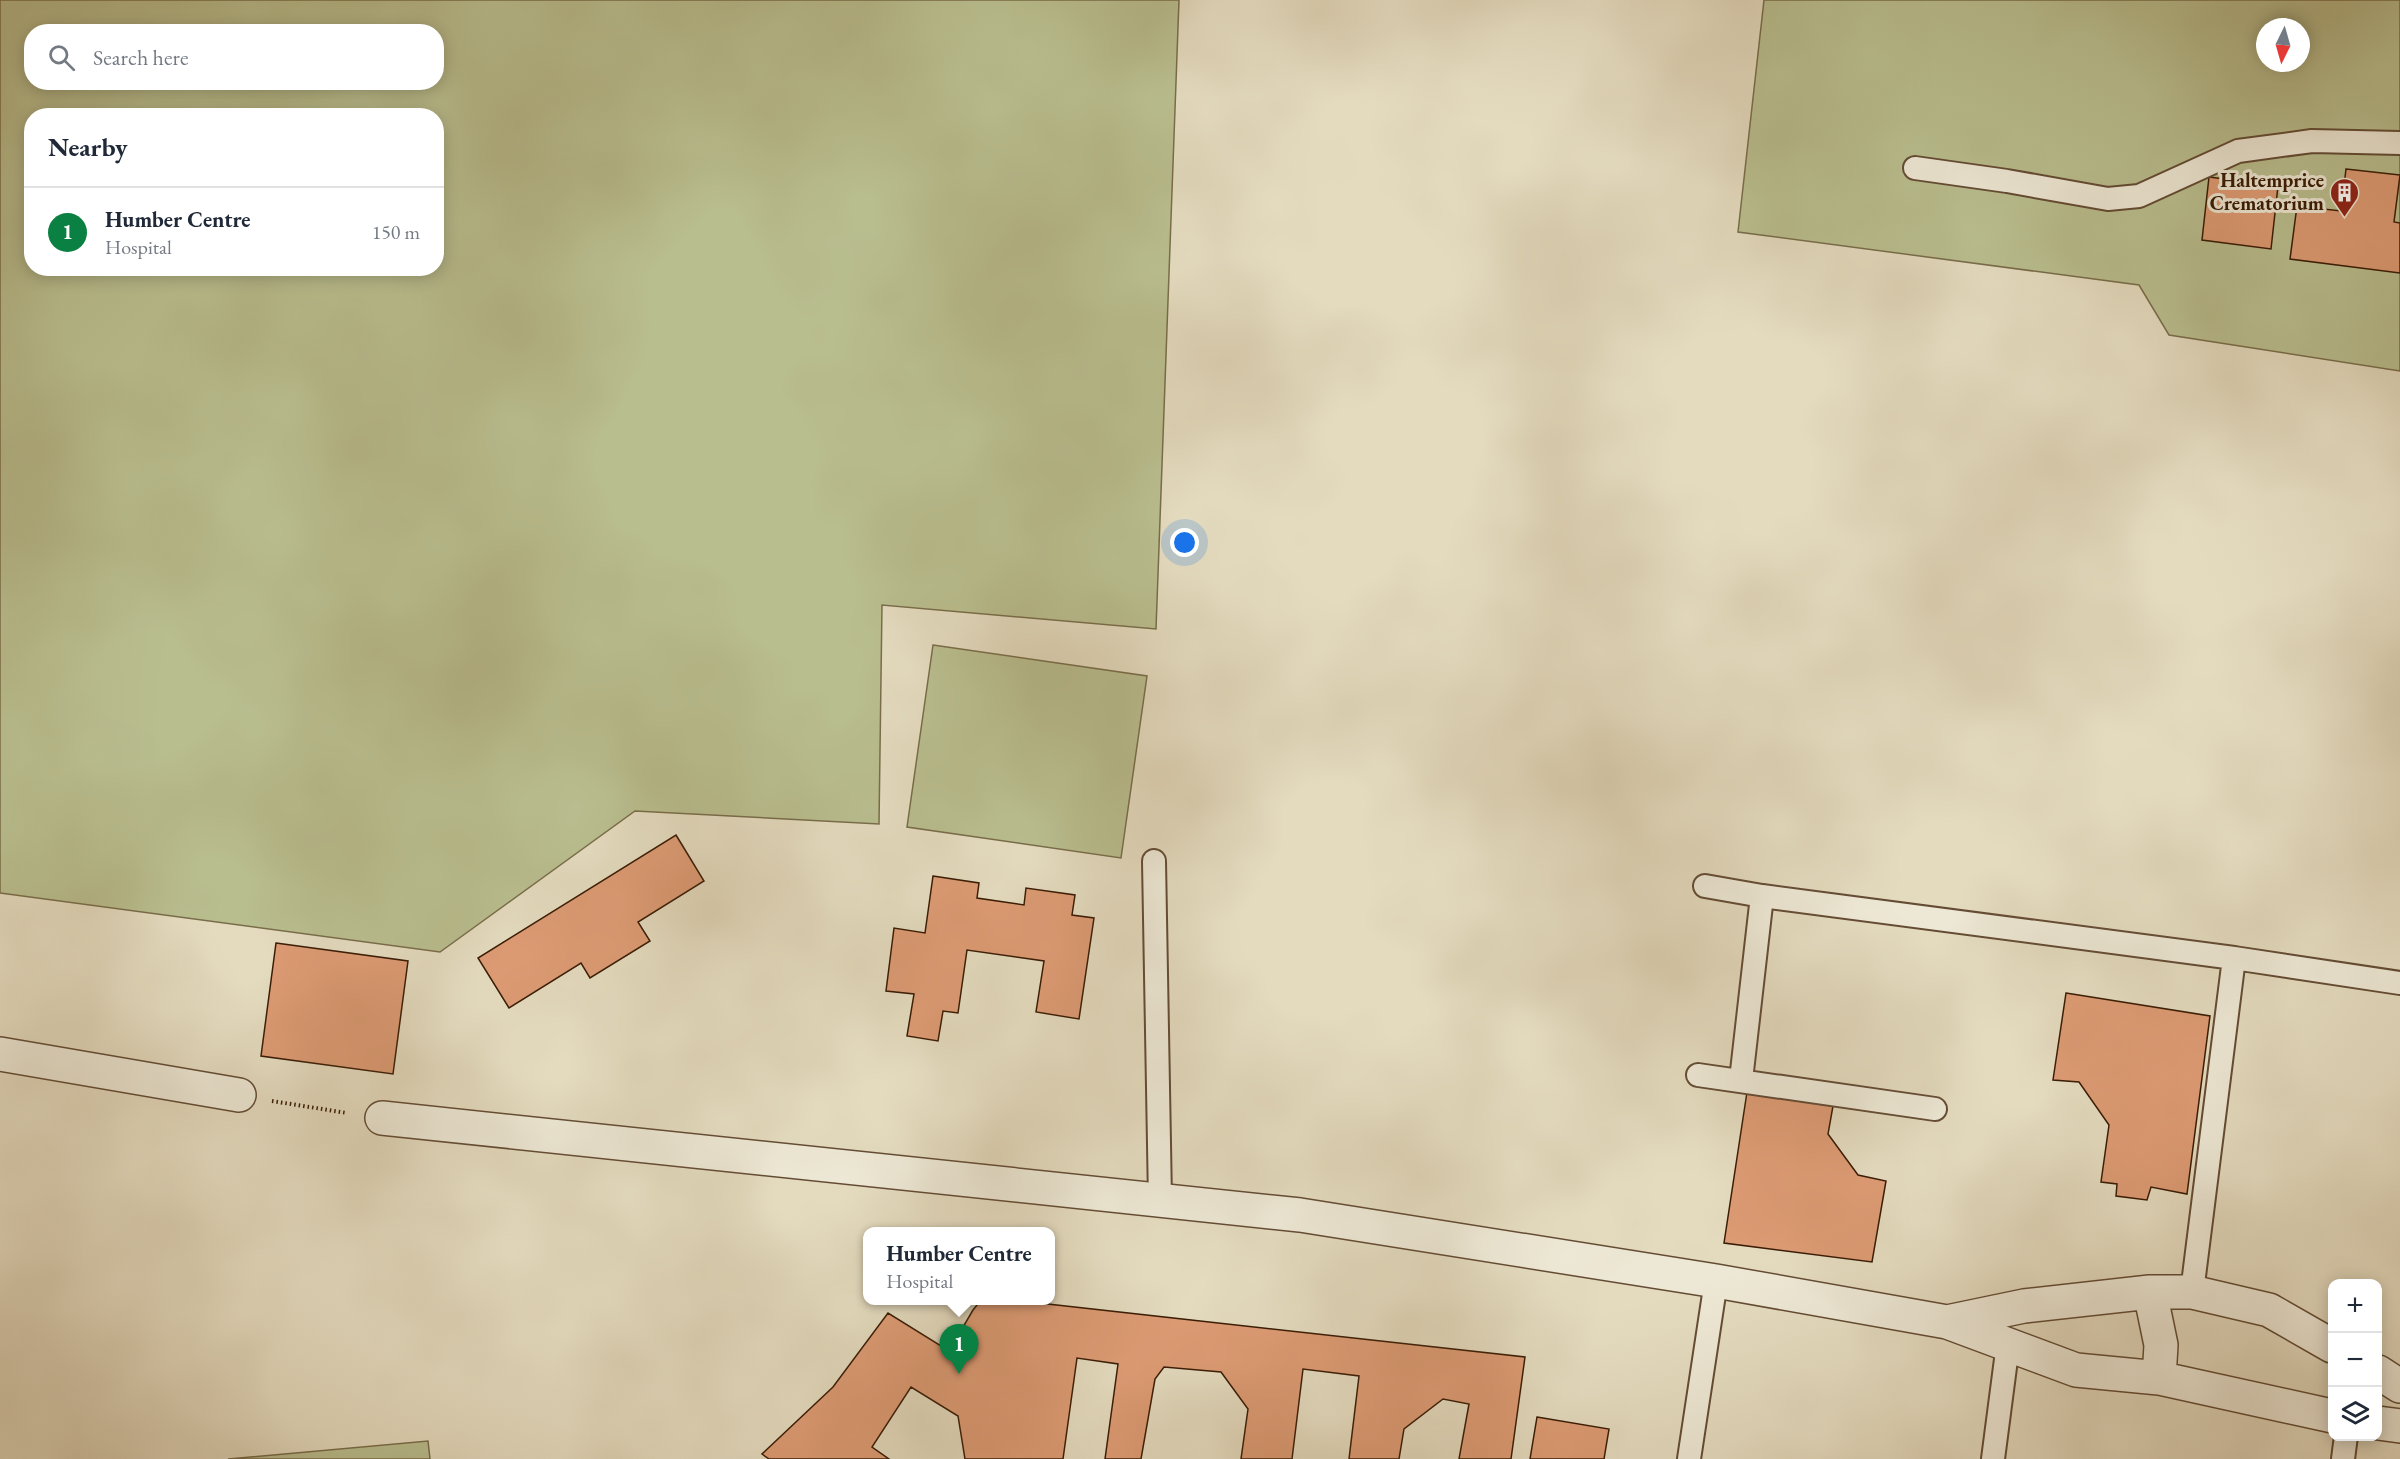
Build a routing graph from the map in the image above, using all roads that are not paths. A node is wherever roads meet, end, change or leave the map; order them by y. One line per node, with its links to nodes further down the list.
1 (2400, 143): 2 (lane)
2 (1915, 168)
3 (1154, 861): 14 (lane)
4 (1705, 886): 5 (lane)
5 (1762, 896): 6 (lane); 10 (lane)
6 (2234, 958): 7 (lane); 17 (lane)
7 (2400, 983)
8 (0, 1054): 11 (street)
9 (1698, 1075): 10 (lane)
10 (1741, 1080): 12 (lane)
11 (239, 1095)
12 (1935, 1109)
13 (382, 1118): 14 (street)
14 (1160, 1200): 15 (street)
15 (1716, 1281): 18 (street); 28 (lane)
16 (2150, 1292): 17 (street); 18 (street); 22 (street)
17 (2192, 1292): 20 (street)
18 (1947, 1322): 19 (street)
19 (2008, 1344): 22 (street); 29 (lane)
20 (2328, 1344)
21 (2382, 1375): 23 (street)
22 (2159, 1377): 24 (street)
23 (2400, 1386)
24 (2328, 1415)
25 (2382, 1424): 26 (street)
26 (2400, 1426)
27 (2345, 1441): 30 (lane)
28 (1689, 1459)
29 (1993, 1459)
30 (2343, 1459)

